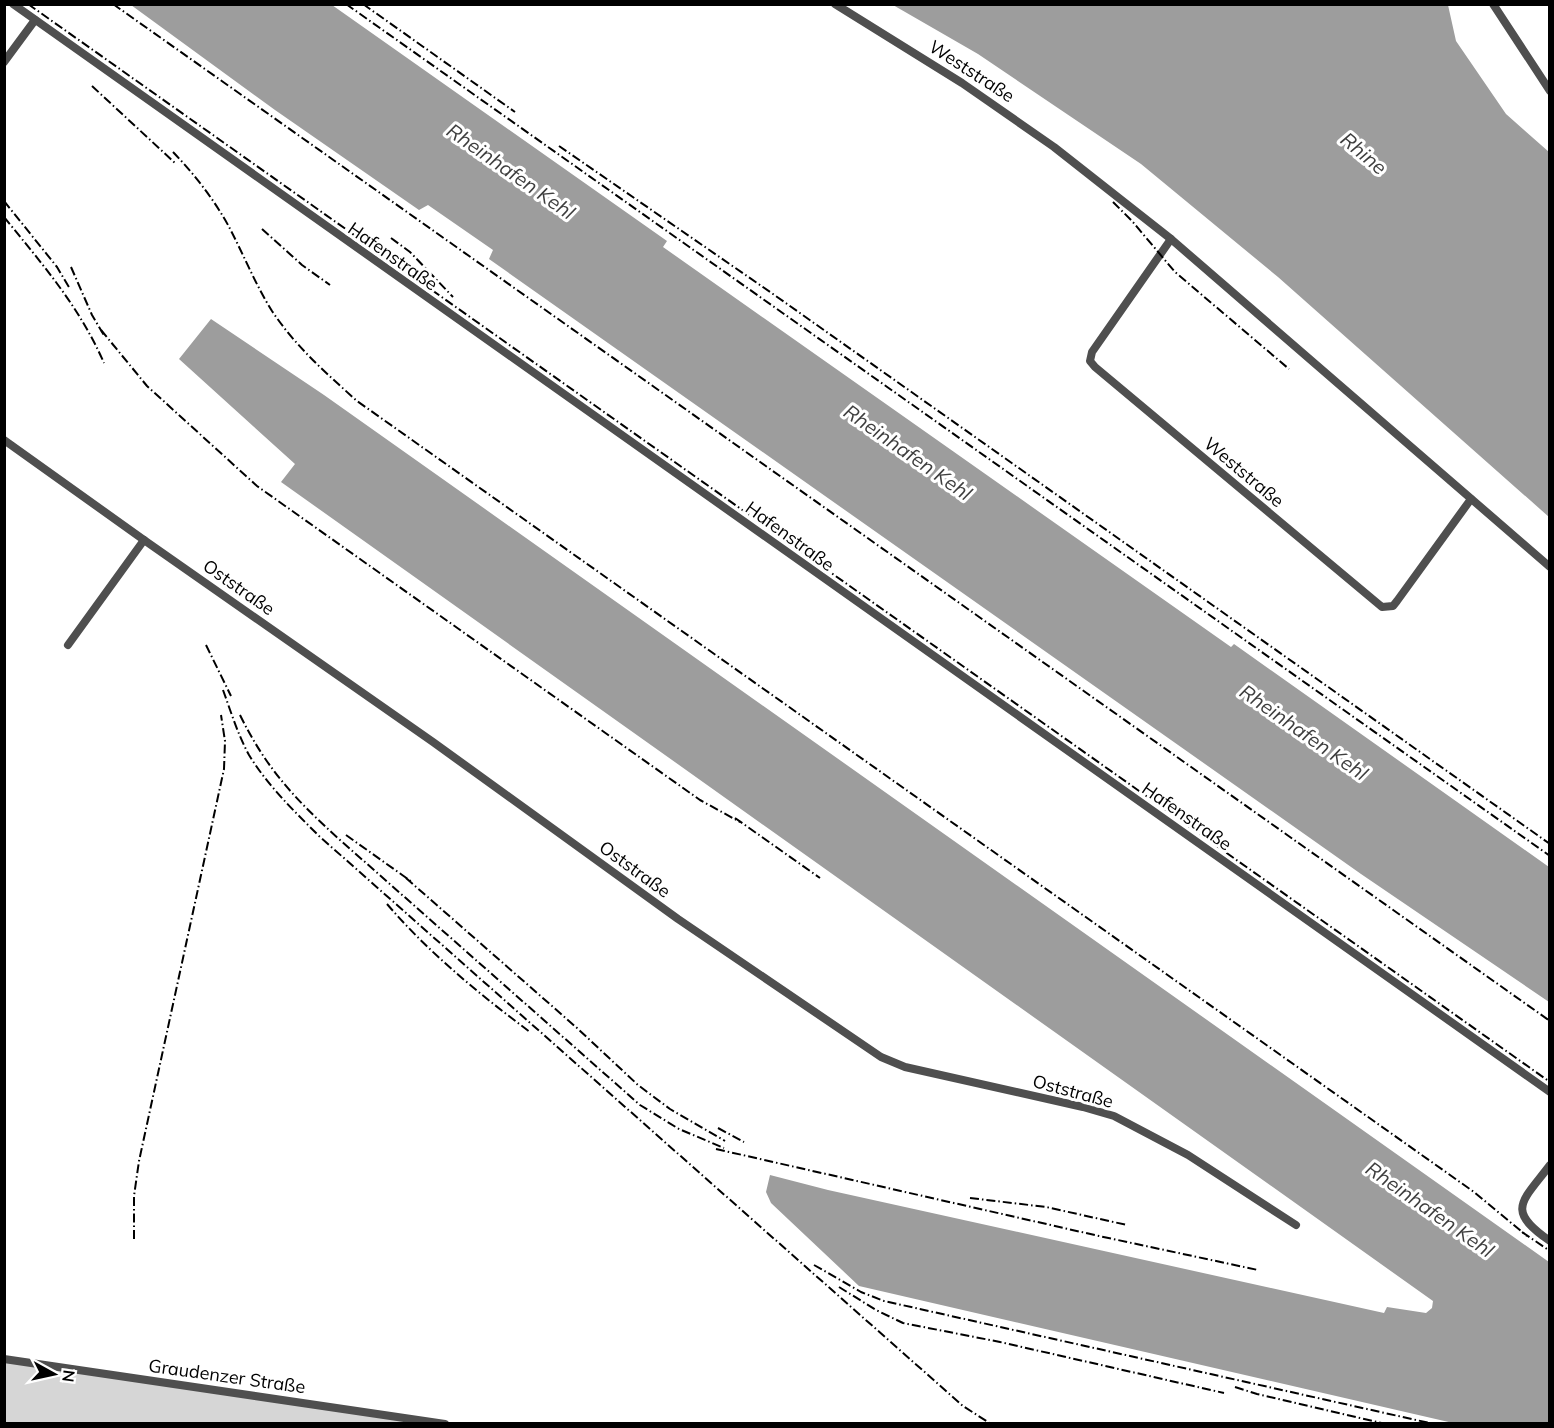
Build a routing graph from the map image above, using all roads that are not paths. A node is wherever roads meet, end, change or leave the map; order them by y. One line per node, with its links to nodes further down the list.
1 (13, 4): 4 (street, Hafenstraße)
2 (835, 4): 7 (street, Weststraße)
3 (1493, 4): 6 (street)
4 (34, 20): 5 (street); 13 (street, Hafenstraße)
5 (4, 62)
6 (1550, 91)
7 (1171, 239): 9 (street, Weststraße); 9 (street, Weststraße)
8 (4, 440): 10 (street, Oststraße)
9 (1471, 499): 11 (street, Weststraße)
10 (144, 540): 12 (street); 15 (street, Oststraße)
11 (1550, 567)
12 (68, 645)
13 (1550, 1092)
14 (1550, 1165): 16 (street)
15 (1296, 1225)
16 (1550, 1241)
17 (4, 1359): 18 (street, Graudenzer Straße)
18 (445, 1424)

